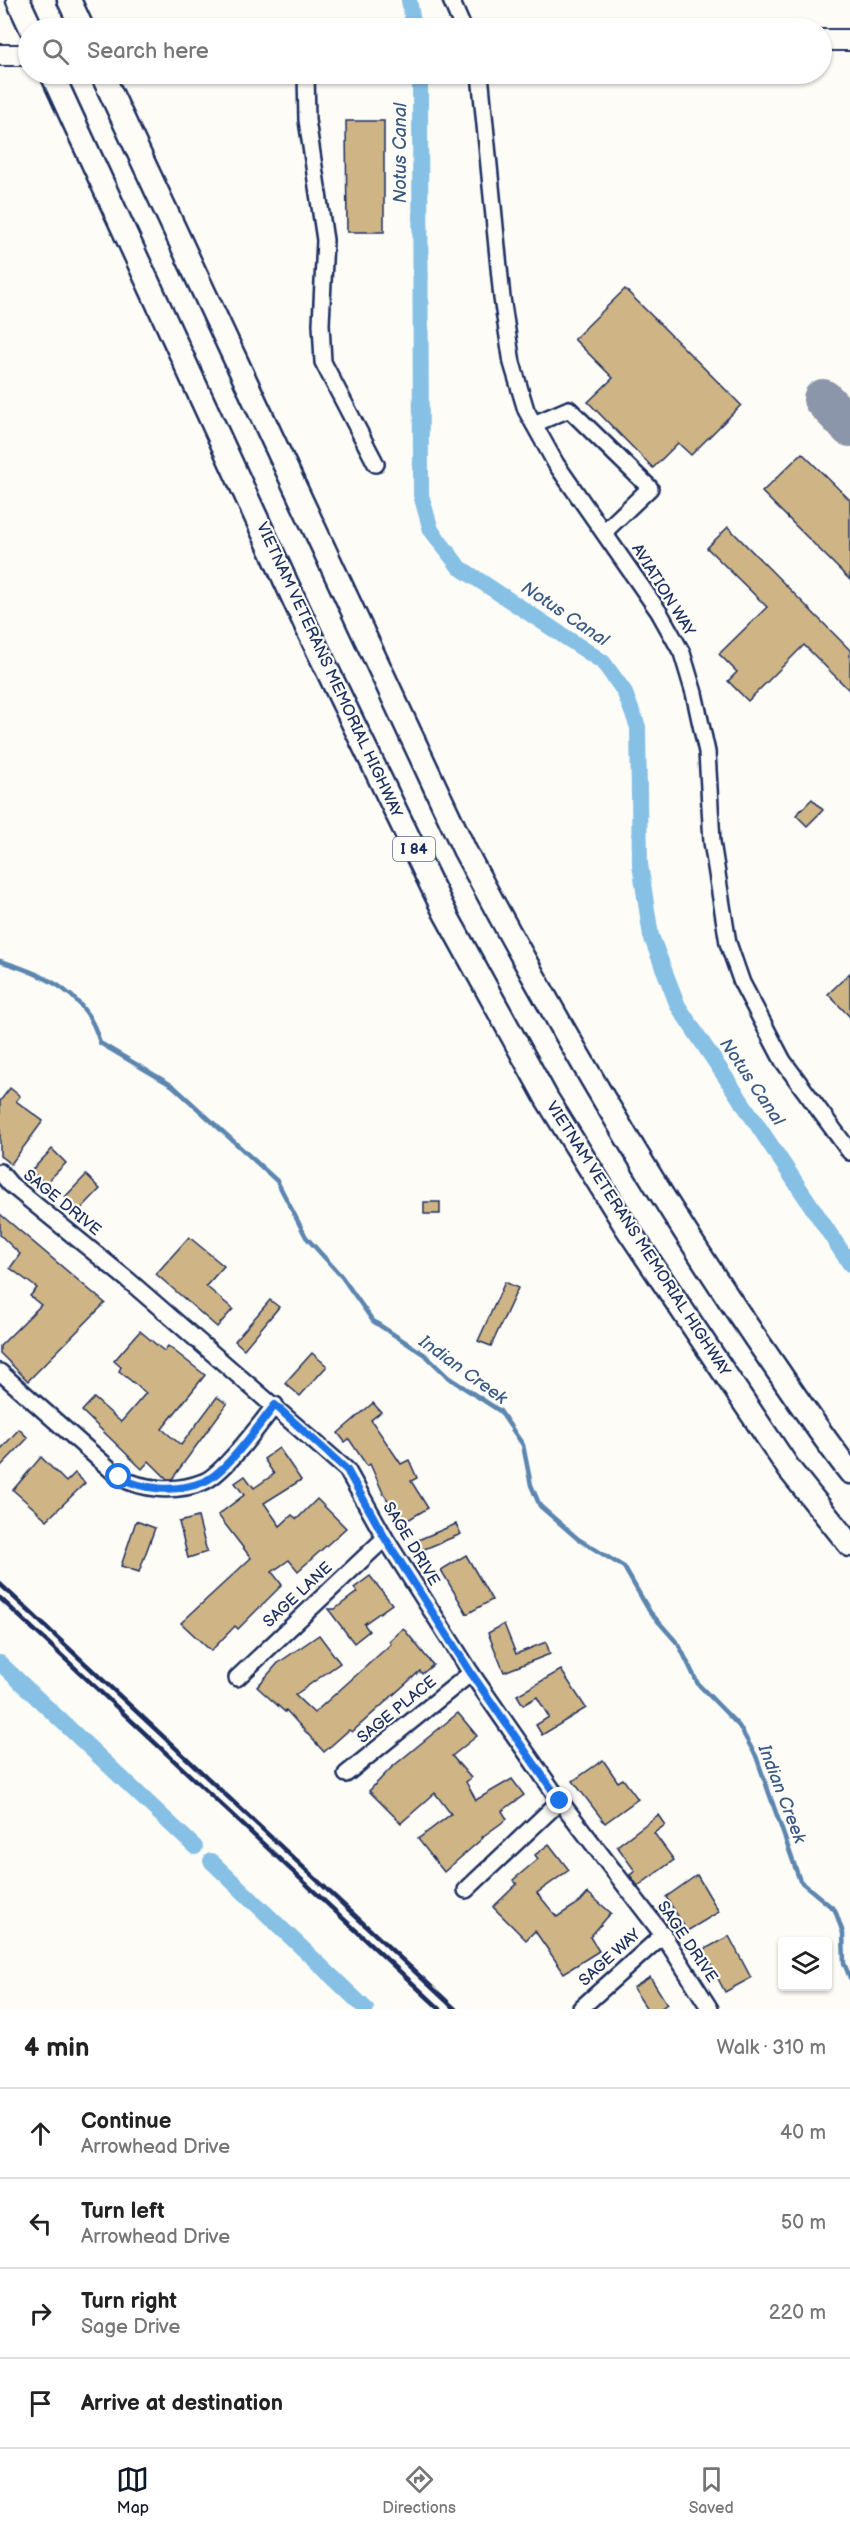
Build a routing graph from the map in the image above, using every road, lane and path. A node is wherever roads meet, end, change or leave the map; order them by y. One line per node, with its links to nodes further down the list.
1 (451, 0): 6 (street)
2 (69, 1): 5 (highway)
3 (19, 2): 4 (highway)
4 (27, 18)
5 (77, 18)
6 (459, 18)
7 (832, 40): 8 (main road)
8 (850, 40)
9 (0, 55): 10 (main road)
10 (18, 55)
11 (57, 84): 24 (highway, VIETNAM VETERANS MEMORIAL HIGHWAY / I 84)
12 (107, 84): 22 (highway, I 84)
13 (306, 84): 16 (street)
14 (481, 84): 15 (street, AVIATION WAY)
15 (534, 424): 17 (street, AVIATION WAY); 17 (street)
16 (376, 464)
17 (604, 532): 18 (street, AVIATION WAY)
18 (850, 1152)
19 (0, 1172): 21 (street, SAGE DRIVE)
20 (0, 1371): 21 (street)
21 (275, 1405): 23 (street, SAGE DRIVE)
22 (850, 1472)
23 (385, 1538): 25 (street, SAGE DRIVE); 26 (street, SAGE LANE)
24 (850, 1545)
25 (471, 1673): 27 (street, SAGE PLACE); 28 (street, SAGE DRIVE)
26 (237, 1678)
27 (346, 1774)
28 (560, 1801): 29 (street); 30 (street, SAGE DRIVE)
29 (466, 1890)
30 (663, 1935): 31 (street, SAGE WAY); 32 (street, SAGE DRIVE)
31 (582, 2008)
32 (710, 2009)

